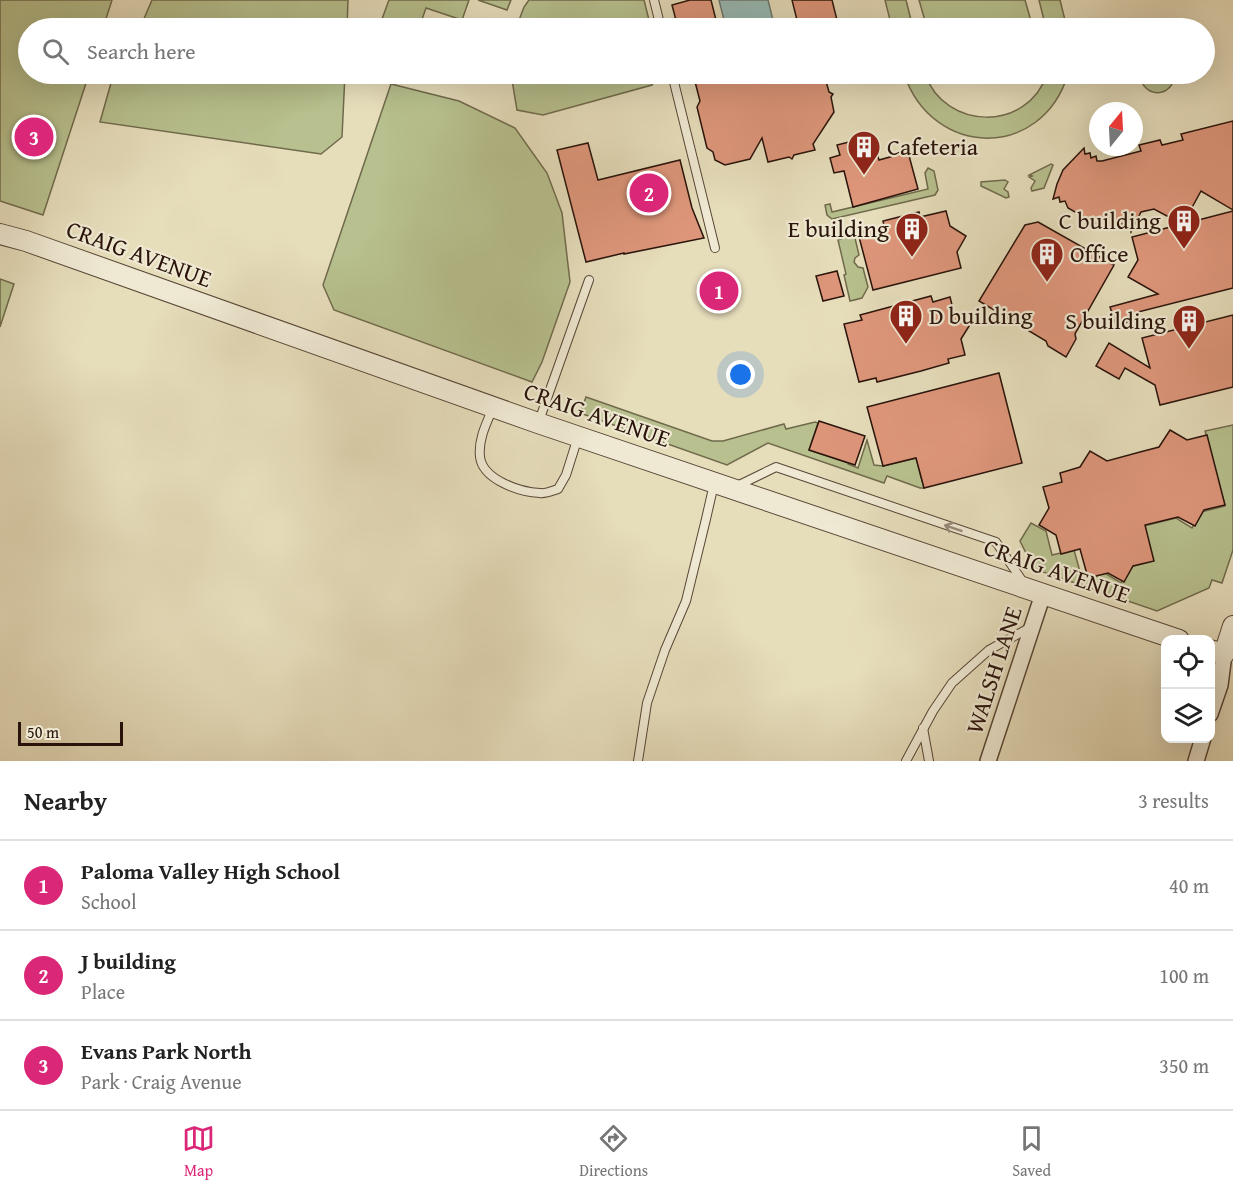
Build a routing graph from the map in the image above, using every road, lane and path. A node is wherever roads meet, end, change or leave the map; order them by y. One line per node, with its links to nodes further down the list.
1 (654, 0): 2 (lane)
2 (658, 18)
3 (674, 84): 5 (lane)
4 (0, 234): 7 (street, CRAIG AVENUE)
5 (715, 248)
6 (589, 280): 8 (lane)
7 (493, 407): 8 (street, CRAIG AVENUE); 9 (lane)
8 (538, 423): 9 (street, CRAIG AVENUE)
9 (579, 436): 10 (street, CRAIG AVENUE)
10 (723, 485): 11 (street, CRAIG AVENUE); 11 (lane, one-way to 10); 20 (lane)
11 (1035, 591): 13 (street, WALSH LANE); 14 (street, CRAIG AVENUE)
12 (1233, 626): 15 (street)
13 (1032, 627): 18 (lane); 23 (street, WALSH LANE)
14 (1167, 635)
15 (1217, 652): 16 (street)
16 (1226, 687): 17 (street)
17 (1215, 706)
18 (923, 728): 21 (lane); 22 (lane)
19 (1201, 743): 24 (street)
20 (638, 761)
21 (906, 761)
22 (929, 761)
23 (988, 761)
24 (1196, 761)

